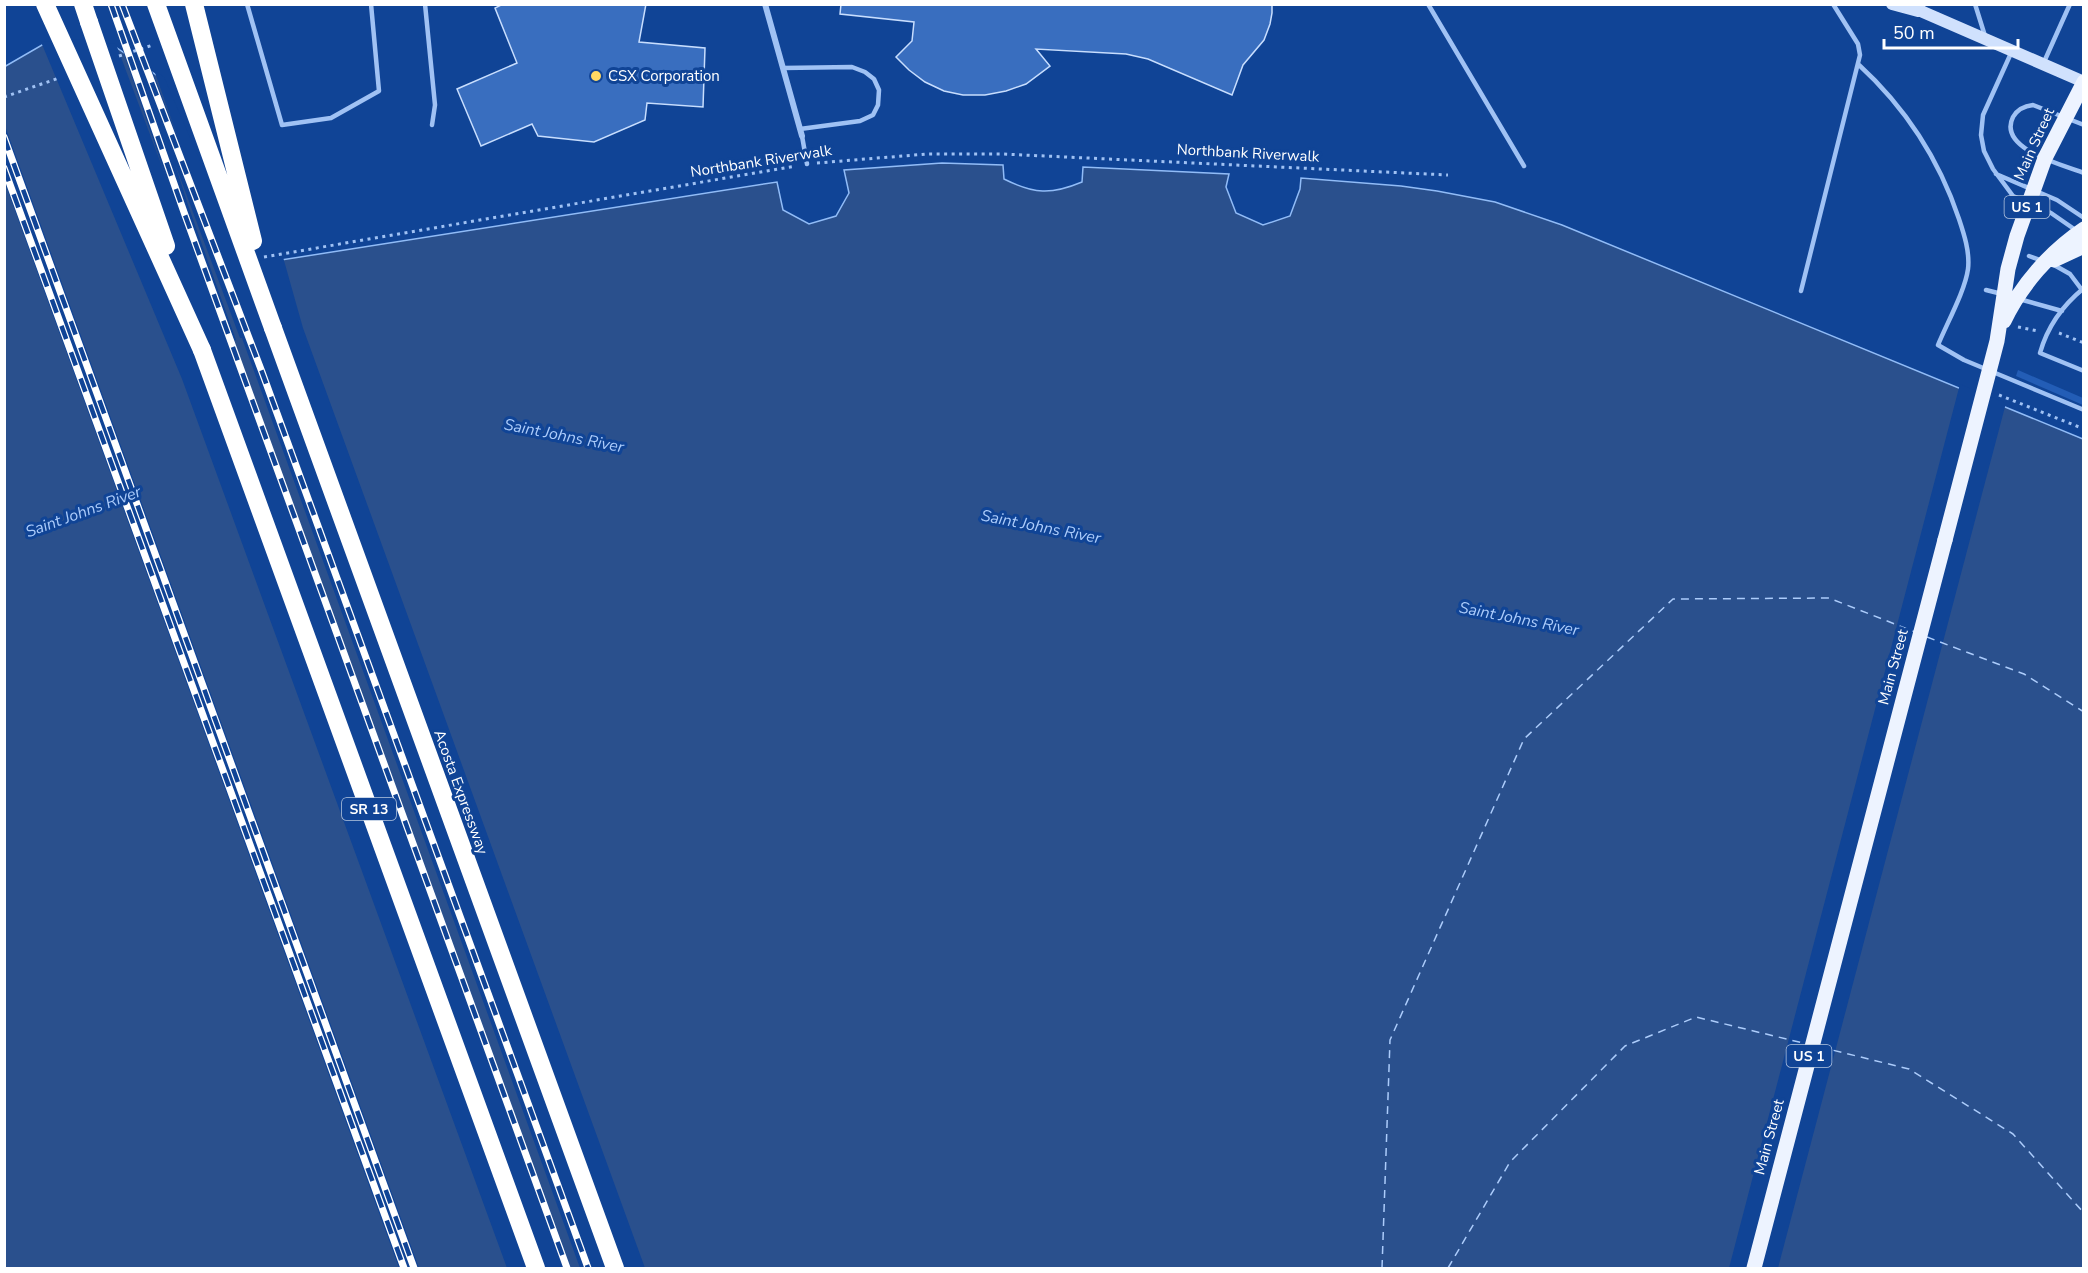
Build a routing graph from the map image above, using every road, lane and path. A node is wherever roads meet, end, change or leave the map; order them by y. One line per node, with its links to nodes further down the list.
1 (45, 4): 48 (highway, bridge)
2 (83, 4): 48 (highway, bridge)
3 (156, 4): 44 (highway, bridge)
4 (194, 4): 44 (highway, bridge)
5 (247, 4): 6 (lane)
6 (371, 4)
7 (425, 4): 24 (lane)
8 (765, 4): 20 (street)
9 (1428, 4): 28 (lane)
10 (1833, 4): 18 (lane)
11 (1892, 4): 15 (street)
12 (1911, 4): 15 (street)
13 (1975, 4): 16 (lane)
14 (2070, 4): 19 (lane)
15 (1923, 12): 16 (street)
16 (1986, 39): 17 (street)
17 (2012, 50): 19 (street); 30 (lane)
18 (1858, 64): 41 (lane); 51 (lane)
19 (2044, 64): 21 (street)
20 (783, 68): 26 (street); 26 (lane)
21 (2084, 82): 46 (main road, Main Street / US 1, bridge)
22 (25, 90): 23 (path)
23 (4, 97)
24 (432, 125)
25 (2084, 125): 29 (lane)
26 (801, 132): 27 (lane)
27 (807, 164): 31 (path, Northbank Riverwalk); 37 (path, Northbank Riverwalk)
28 (1524, 166)
29 (2084, 173)
30 (1996, 174): 32 (lane); 34 (lane)
31 (1448, 175)
32 (2084, 218)
33 (2084, 229): 38 (main road, US 1, bridge)
34 (2084, 237)
35 (2084, 246): 38 (main road, bridge)
36 (2029, 256): 39 (lane)
37 (258, 258)
38 (2039, 270): 46 (main road, US 1, bridge)
39 (2083, 289): 42 (lane)
40 (1986, 290): 42 (lane)
41 (1801, 291)
42 (2062, 311): 45 (lane)
43 (2013, 326): 45 (path)
44 (273, 328): 54 (highway, Acosta Expressway)
45 (2048, 332): 47 (path); 49 (lane)
46 (1997, 341): 55 (main road, Main Street / US 1, bridge)
47 (2084, 343)
48 (202, 350): 53 (highway, SR 13)
49 (2084, 371)
50 (1999, 395): 52 (path)
51 (2084, 411)
52 (2084, 429)
53 (536, 1269)
54 (615, 1269)
55 (1754, 1269)

